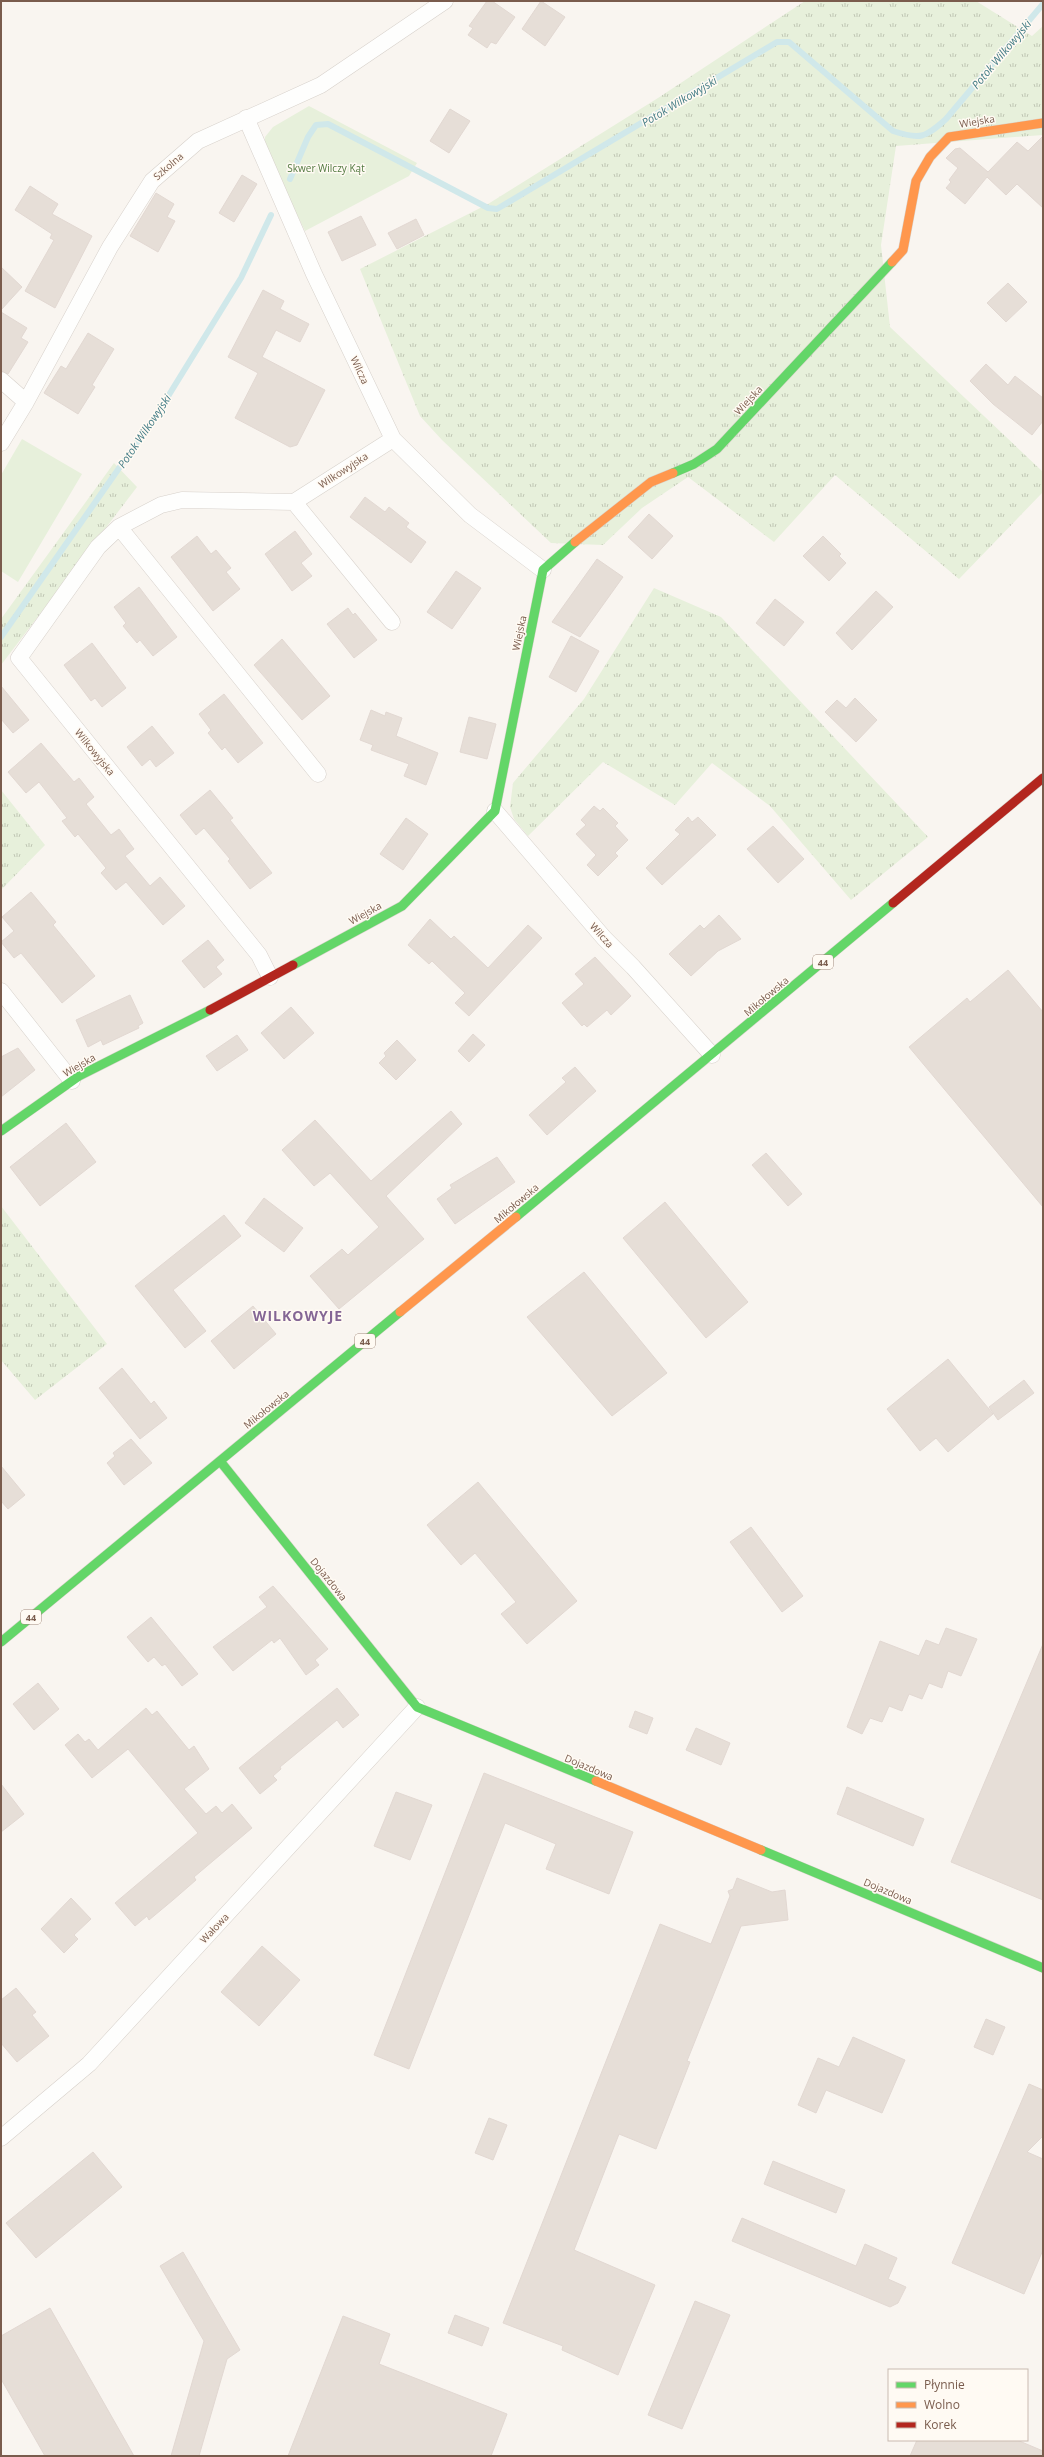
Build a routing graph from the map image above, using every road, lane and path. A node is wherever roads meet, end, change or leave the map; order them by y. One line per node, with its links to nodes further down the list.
1 (445, 1): 2 (street, Szkolna)
2 (246, 118): 5 (street, Szkolna); 6 (street, Wilcza)
3 (1043, 123): 10 (street, Wiejska)
4 (1, 380): 5 (street)
5 (26, 402): 7 (street, Szkolna)
6 (393, 439): 8 (street, Wilkowyjska); 10 (street, Wilcza)
7 (1, 443)
8 (294, 502): 9 (street, Wilkowyjska); 11 (street)
9 (119, 527): 12 (street); 15 (street, Wilkowyjska)
10 (544, 570): 14 (street, Wiejska)
11 (392, 622)
12 (318, 774)
13 (1043, 778): 17 (street, Mikołowska / 44)
14 (495, 810): 15 (street, Wiejska); 17 (street, Wilcza)
15 (270, 977): 18 (street, Wiejska)
16 (1, 991): 18 (street)
17 (712, 1055): 20 (street, Mikołowska / 44)
18 (72, 1081): 19 (street, Wiejska)
19 (1, 1131)
20 (220, 1461): 21 (street, Mikołowska / 44); 22 (street, Dojazdowa)
21 (1, 1642)
22 (417, 1707): 23 (street, Dojazdowa); 24 (street, Wałowa)
23 (1043, 1968)
24 (1, 2138)

